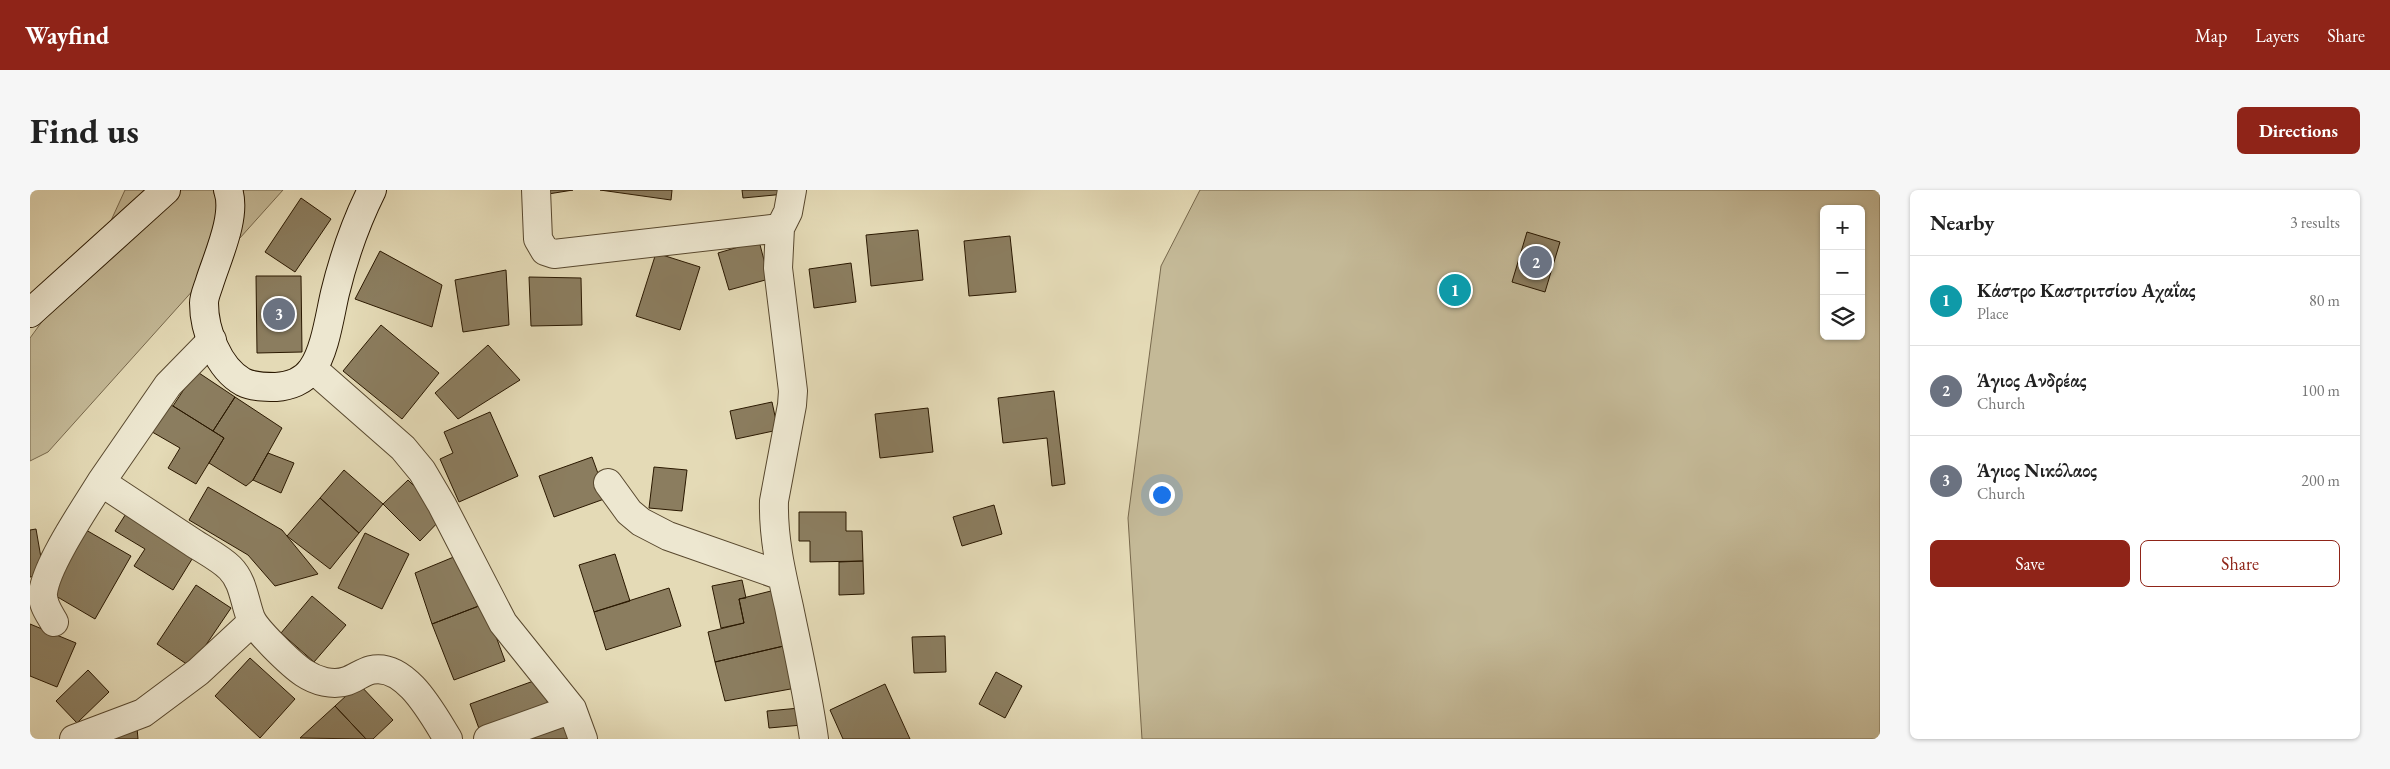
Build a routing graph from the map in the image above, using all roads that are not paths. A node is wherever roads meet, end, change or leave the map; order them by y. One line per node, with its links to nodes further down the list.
1 (166, 190): 7 (street)
2 (228, 190): 8 (street)
3 (372, 190): 9 (street)
4 (536, 190): 6 (street)
5 (792, 190): 6 (street)
6 (780, 228): 12 (street)
7 (30, 313)
8 (212, 340): 9 (street); 10 (street)
9 (313, 369): 15 (street)
10 (101, 482): 13 (street); 14 (street)
11 (608, 483): 12 (street)
12 (782, 576): 20 (street)
13 (54, 622)
14 (252, 622): 16 (street); 17 (street)
15 (572, 709): 18 (street); 19 (street)
16 (74, 739)
17 (448, 739)
18 (488, 739)
19 (584, 739)
20 (814, 739)

